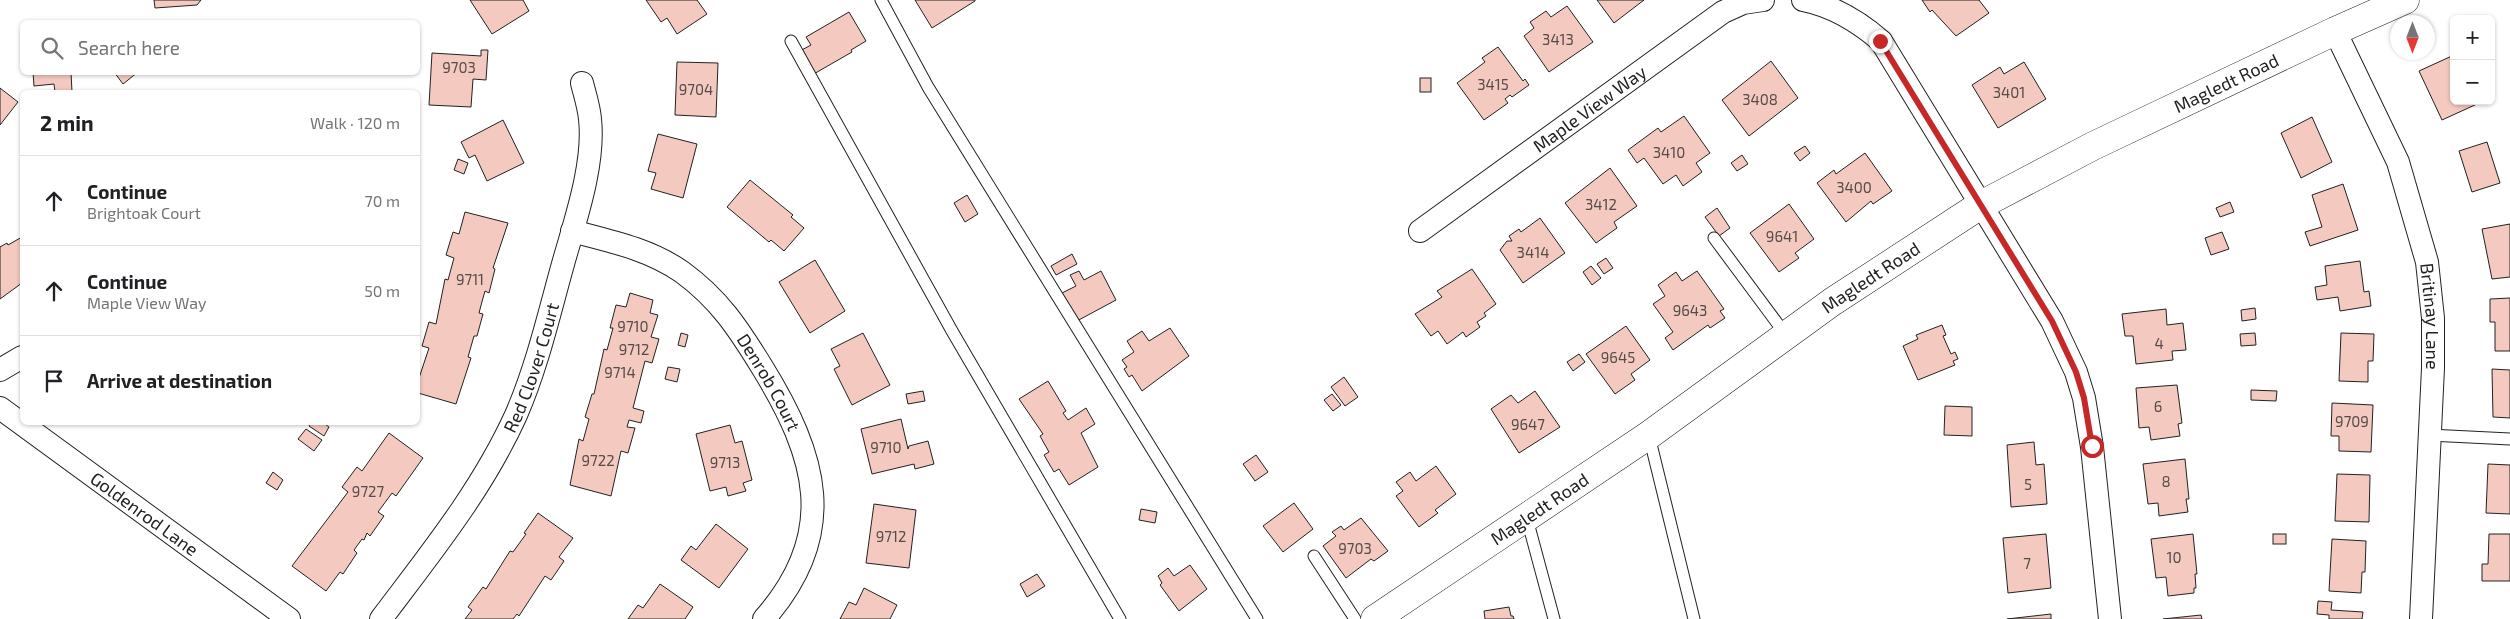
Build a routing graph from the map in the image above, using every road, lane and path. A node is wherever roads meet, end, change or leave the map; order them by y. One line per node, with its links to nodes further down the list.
1 (881, 0): 27 (lane)
2 (1763, 0): 9 (street, Maple View Way)
3 (1804, 0): 8 (street)
4 (2405, 0): 5 (street, Magledt Road)
5 (2335, 31): 8 (street, Magledt Road); 19 (street, Britinay Lane)
6 (792, 41): 26 (lane)
7 (582, 83): 10 (street, Red Clover Court)
8 (1980, 206): 12 (street, Magledt Road); 32 (street)
9 (1420, 230)
10 (572, 231): 24 (street, Red Clover Court); 25 (street, Denrob Court)
11 (1714, 238): 12 (lane)
12 (1786, 335): 18 (street, Magledt Road)
13 (20, 358): 14 (street)
14 (0, 370)
15 (0, 408): 16 (street, Goldenrod Lane)
16 (20, 423)
17 (23, 425): 23 (street, Goldenrod Lane)
18 (1649, 435): 21 (street, Magledt Road); 31 (lane)
19 (2429, 435): 20 (lane); 33 (street, Britinay Lane)
20 (2510, 438)
21 (1527, 519): 29 (street, Magledt Road); 30 (lane)
22 (1314, 556): 28 (lane)
23 (288, 619)
24 (381, 619)
25 (764, 619)
26 (1120, 619)
27 (1257, 619)
28 (1355, 619)
29 (1375, 619)
30 (1554, 619)
31 (1694, 619)
32 (2110, 619)
33 (2421, 619)

